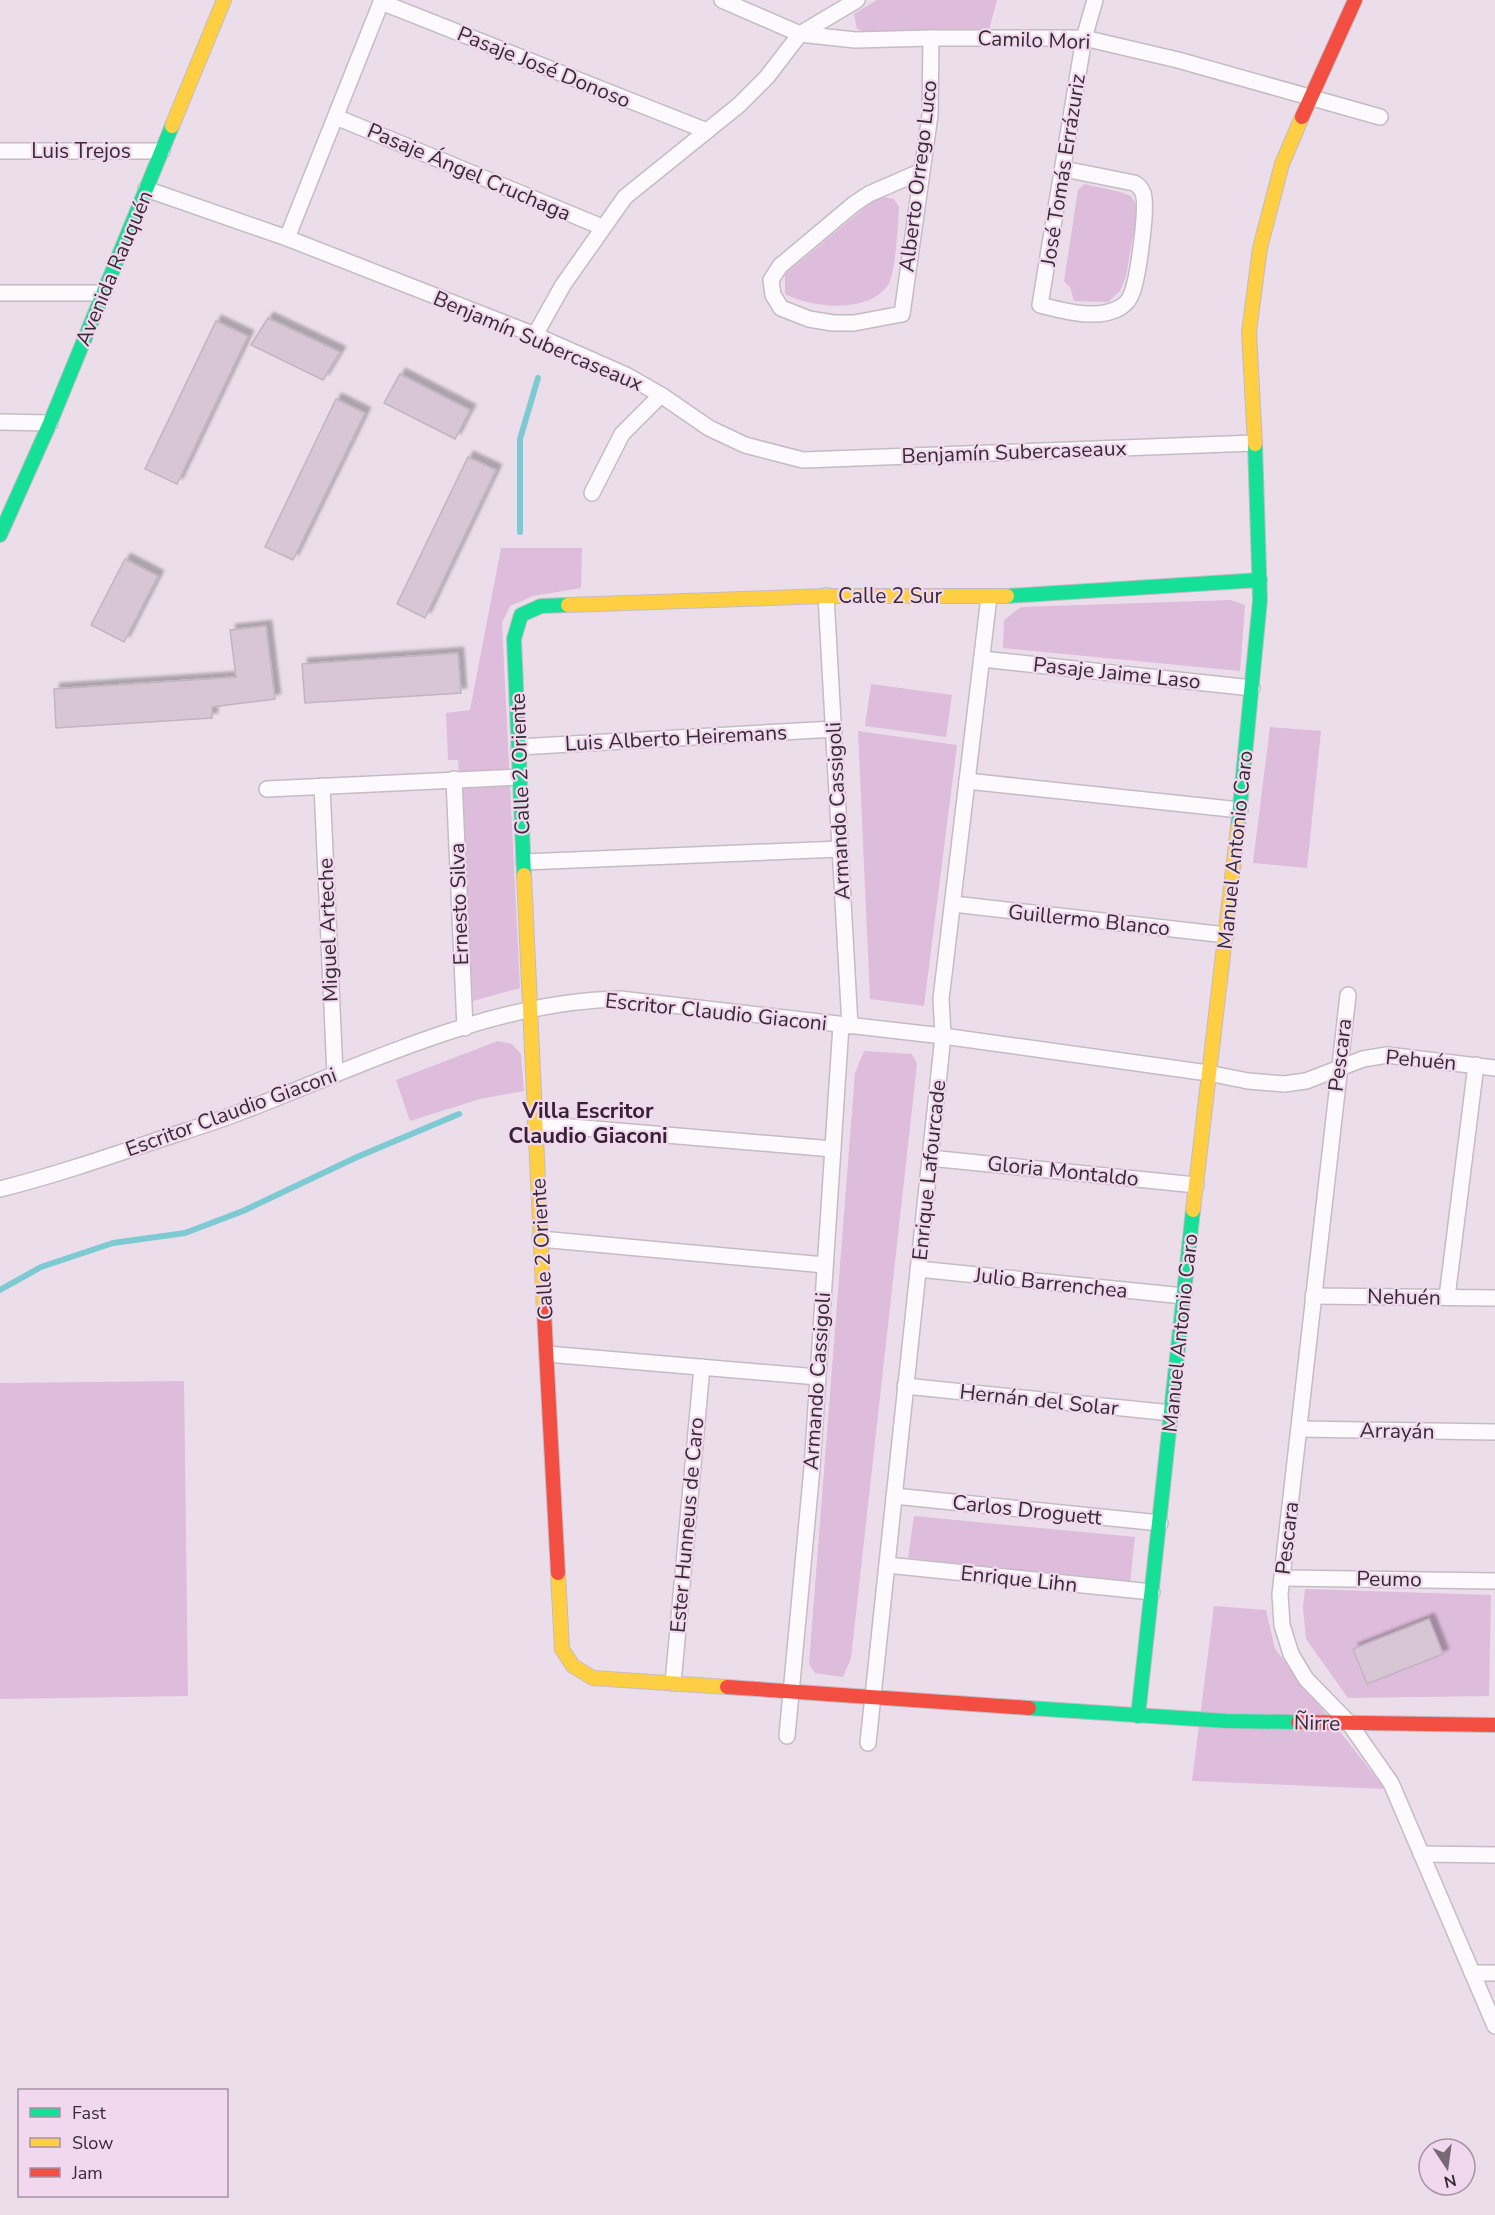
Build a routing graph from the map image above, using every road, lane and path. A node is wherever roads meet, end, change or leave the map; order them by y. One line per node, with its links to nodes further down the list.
1 (224, 0): 15 (street, Avenida Rauquén)
2 (722, 0): 7 (street, Camilo Mori)
3 (857, 0): 7 (street)
4 (1095, 0): 9 (street, José Tomás Errázuriz)
5 (1355, 0): 10 (street, Manuel Antonio Caro)
6 (382, 1): 11 (street); 13 (street, Pasaje José Donoso)
7 (800, 34): 8 (street, Camilo Mori); 13 (street)
8 (931, 38): 9 (street, Camilo Mori); 17 (street, Alberto Orrego Luco)
9 (1084, 38): 10 (street, Camilo Mori); 16 (street, José Tomás Errázuriz)
10 (1310, 97): 12 (street, Camilo Mori); 27 (street, Manuel Antonio Caro)
11 (336, 117): 19 (street, Pasaje Ángel Cruchaga); 20 (street)
12 (1380, 117)
13 (707, 131): 19 (street)
14 (0, 150): 15 (street, Luis Trejos)
15 (162, 151): 18 (street, Avenida Rauquén)
16 (1064, 169): 16 (street, José Tomás Errázuriz)
17 (922, 171): 17 (street, Alberto Orrego Luco)
18 (146, 189): 20 (street, Benjamín Subercaseaux); 22 (street, Avenida Rauquén)
19 (602, 228): 23 (street)
20 (287, 238): 23 (street, Benjamín Subercaseaux)
21 (0, 293): 22 (street)
22 (103, 293): 26 (street, Avenida Rauquén)
23 (535, 334): 24 (street, Benjamín Subercaseaux)
24 (661, 395): 27 (street, Benjamín Subercaseaux); 28 (street)
25 (0, 422): 26 (street)
26 (50, 423): 29 (street, Avenida Rauquén)
27 (1254, 444): 30 (street, Manuel Antonio Caro)
28 (592, 493)
29 (0, 535)
30 (1260, 580): 32 (street, Calle 2 Sur); 35 (street, Manuel Antonio Caro)
31 (826, 596): 32 (street, Calle 2 Sur); 33 (street, Calle 2 Sur); 36 (street, Armando Cassigoli)
32 (989, 597): 34 (street, Enrique Lafourcade)
33 (521, 615): 37 (street, Calle 2 Oriente)
34 (982, 658): 35 (street, Pasaje Jaime Laso); 40 (street, Enrique Lafourcade)
35 (1252, 688): 43 (street, Manuel Antonio Caro)
36 (834, 729): 37 (street, Luis Alberto Heiremans); 44 (street, Armando Cassigoli)
37 (519, 747): 38 (street, Calle 2 Oriente)
38 (520, 777): 39 (street); 45 (street, Calle 2 Oriente)
39 (454, 779): 41 (street); 51 (street, Ernesto Silva)
40 (968, 781): 43 (street); 46 (street, Enrique Lafourcade)
41 (322, 786): 42 (street); 57 (street, Miguel Arteche)
42 (267, 789)
43 (1240, 810): 47 (street, Manuel Antonio Caro)
44 (840, 849): 45 (street); 50 (street, Armando Cassigoli)
45 (524, 862): 49 (street, Calle 2 Oriente)
46 (953, 904): 47 (street, Guillermo Blanco); 52 (street, Enrique Lafourcade)
47 (1226, 935): 56 (street, Manuel Antonio Caro)
48 (1348, 995): 55 (street, Pescara)
49 (530, 1009): 50 (street, Escritor Claudio Giaconi); 51 (street, Escritor Claudio Giaconi); 58 (street, Calle 2 Oriente)
50 (846, 1025): 52 (street, Escritor Claudio Giaconi); 59 (street, Armando Cassigoli)
51 (465, 1028): 57 (street, Escritor Claudio Giaconi)
52 (943, 1036): 56 (street, Escritor Claudio Giaconi); 60 (street, Enrique Lafourcade)
53 (1476, 1065): 54 (street, Pehuén); 55 (street, Pehuén); 68 (street)
54 (1495, 1068)
55 (1338, 1070): 56 (street, Pehuén); 67 (street, Pescara)
56 (1208, 1072): 61 (street, Manuel Antonio Caro)
57 (335, 1074): 62 (street, Escritor Claudio Giaconi)
58 (536, 1124): 59 (street); 63 (street, Calle 2 Oriente)
59 (833, 1149): 64 (street, Armando Cassigoli)
60 (930, 1158): 61 (street, Gloria Montaldo); 65 (street, Enrique Lafourcade)
61 (1196, 1185): 66 (street, Manuel Antonio Caro)
62 (0, 1189)
63 (540, 1239): 64 (street); 70 (street, Calle 2 Oriente)
64 (825, 1265): 72 (street, Armando Cassigoli)
65 (918, 1269): 66 (street, Julio Barrenchea); 73 (street, Enrique Lafourcade)
66 (1184, 1296): 74 (street, Manuel Antonio Caro)
67 (1313, 1296): 68 (street, Nehuén); 75 (street, Pescara)
68 (1447, 1297): 69 (street, Nehuén)
69 (1495, 1298)
70 (547, 1354): 71 (street); 83 (street, Calle 2 Oriente)
71 (702, 1367): 72 (street); 84 (street, Ester Hunneus de Caro)
72 (818, 1377): 85 (street, Armando Cassigoli)
73 (905, 1386): 74 (street, Hernán del Solar); 77 (street, Enrique Lafourcade)
74 (1172, 1413): 78 (street, Manuel Antonio Caro)
75 (1299, 1429): 76 (street, Arrayán); 80 (street, Pescara)
76 (1495, 1432)
77 (894, 1496): 78 (street, Carlos Droguett); 79 (street, Enrique Lafourcade)
78 (1160, 1523): 82 (street, Manuel Antonio Caro)
79 (886, 1565): 82 (street, Enrique Lihn); 86 (street, Enrique Lafourcade)
80 (1282, 1578): 81 (street, Peumo); 88 (street, Pescara)
81 (1495, 1581)
82 (1152, 1592): 87 (street, Manuel Antonio Caro)
83 (573, 1666): 84 (street, Ñirre)
84 (673, 1683): 85 (street, Ñirre)
85 (790, 1691): 86 (street, Ñirre); 90 (street, Armando Cassigoli)
86 (873, 1696): 87 (street, Ñirre); 91 (street, Enrique Lafourcade)
87 (1138, 1716): 88 (street, Ñirre)
88 (1349, 1723): 89 (street, Ñirre); 92 (street, Pescara)
89 (1495, 1725)
90 (787, 1736)
91 (868, 1743)
92 (1421, 1854): 93 (street); 94 (street, Pescara)
93 (1495, 1855)
94 (1472, 1973): 95 (street); 96 (street, Pescara)
95 (1495, 1973)
96 (1495, 2026)

